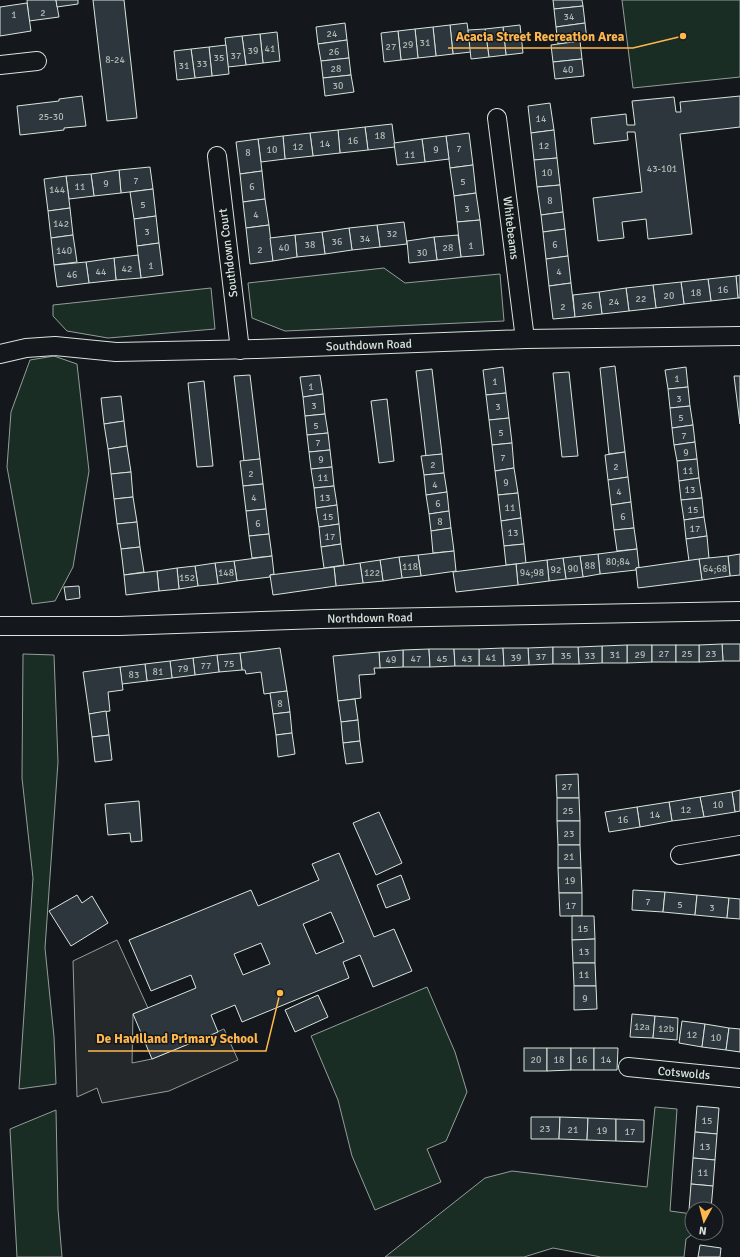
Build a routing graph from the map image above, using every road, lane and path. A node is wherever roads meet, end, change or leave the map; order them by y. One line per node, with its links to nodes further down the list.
1 (37, 61): 2 (street)
2 (0, 65)
3 (497, 118): 6 (street, Whitebeams)
4 (217, 156): 7 (street, Southdown Court)
5 (740, 336): 6 (street, Southdown Road)
6 (525, 339): 7 (street, Southdown Road)
7 (240, 350): 8 (street, Southdown Road)
8 (0, 354)
9 (740, 610): 10 (street, Northdown Road)
10 (0, 626)
11 (740, 845): 12 (street)
12 (680, 855)
13 (628, 1067): 14 (street, Cotswolds)
14 (740, 1078)

